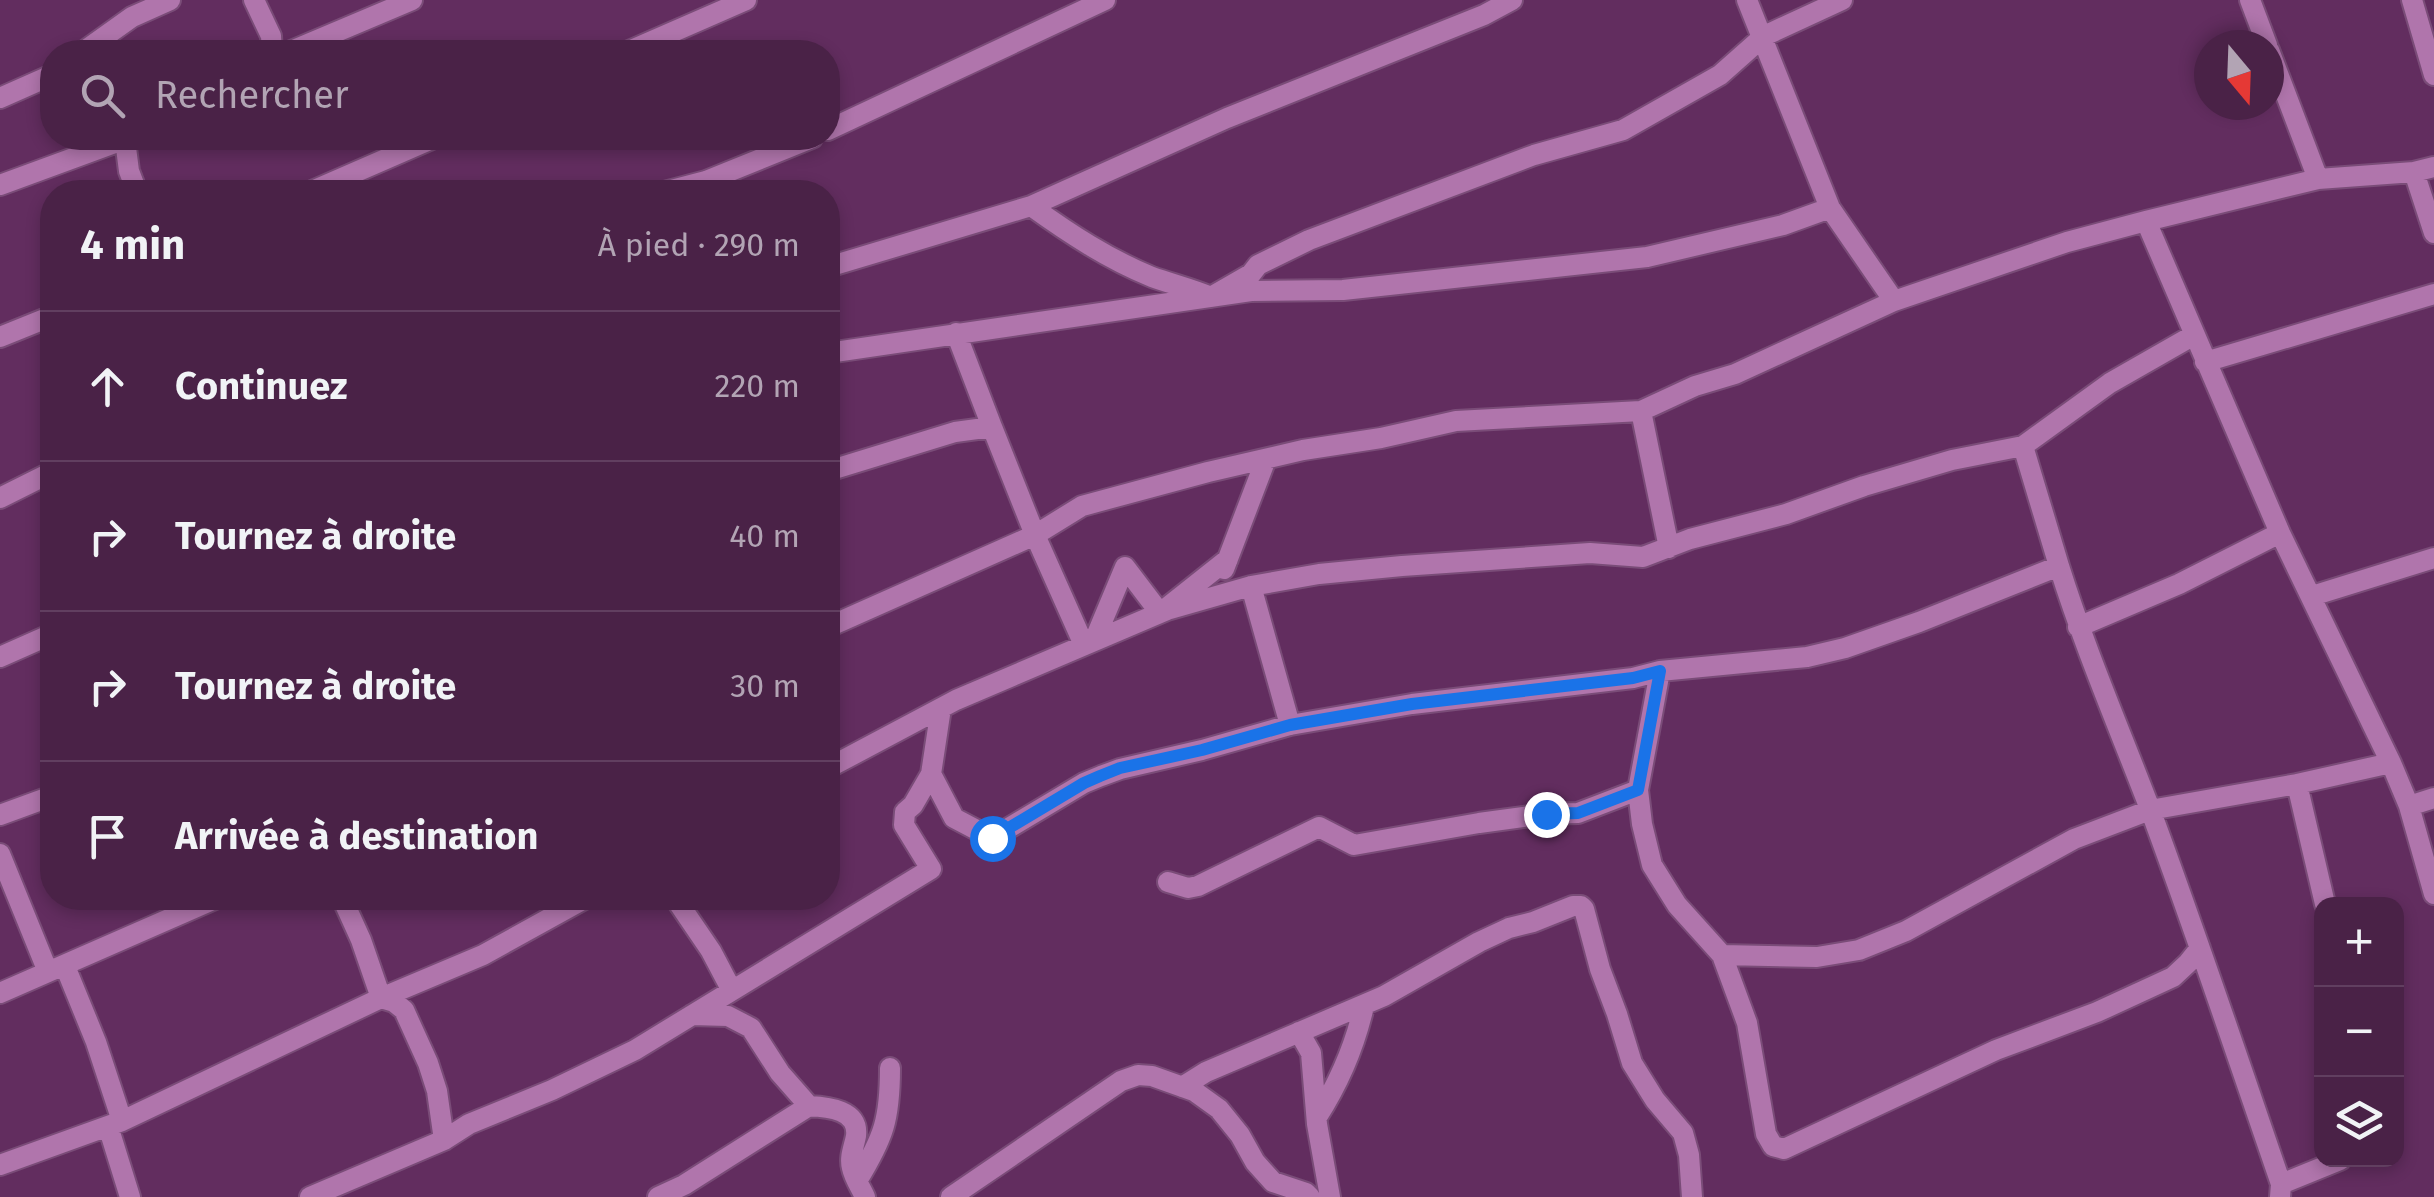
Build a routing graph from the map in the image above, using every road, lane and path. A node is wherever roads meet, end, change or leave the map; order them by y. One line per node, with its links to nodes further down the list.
1 (170, 0): 14 (street)
2 (254, 0): 15 (street)
3 (412, 0): 16 (street)
4 (746, 0): 11 (street)
5 (1105, 0): 22 (street)
6 (1512, 0): 33 (street)
7 (1748, 0): 13 (street)
8 (1842, 0): 13 (street)
9 (2250, 0): 12 (street)
10 (2412, 0): 18 (street)
11 (724, 4): 17 (street)
12 (2261, 30)
13 (1764, 36): 34 (street); 39 (street)
14 (100, 40)
15 (270, 40)
16 (317, 40)
17 (651, 40)
18 (2434, 75)
19 (40, 80): 21 (street)
20 (2284, 90): 28 (street)
21 (0, 98)
22 (840, 124)
23 (97, 150): 32 (street)
24 (128, 150): 29 (street)
25 (406, 150): 30 (street)
26 (782, 150): 31 (street)
27 (2424, 169): 28 (street); 36 (street)
28 (2318, 178): 35 (street)
29 (133, 180)
30 (338, 180)
31 (708, 180)
32 (0, 185)
33 (1032, 206): 37 (street); 39 (street)
34 (1830, 208): 39 (street); 40 (street)
35 (2146, 221): 40 (street); 43 (street)
36 (2434, 233)
37 (840, 263)
38 (2434, 294): 46 (street)
39 (1211, 297): 42 (street)
40 (1894, 301): 47 (street)
41 (40, 321): 44 (street)
42 (956, 333): 45 (street); 48 (street)
43 (2194, 335): 46 (street); 49 (street)
44 (0, 337)
45 (840, 350)
46 (2205, 362): 54 (street)
47 (1642, 411): 50 (street); 56 (street)
48 (992, 427): 51 (street); 55 (street)
49 (2024, 446): 56 (street); 59 (street)
50 (1266, 459): 55 (street); 58 (street)
51 (840, 467)
52 (40, 478): 53 (street)
53 (0, 498)
54 (2280, 532): 61 (street); 65 (street)
55 (1035, 535): 64 (street); 67 (street)
56 (1668, 548): 60 (street)
57 (2434, 558): 61 (street)
58 (1228, 559): 62 (street); 63 (street)
59 (2059, 566): 65 (street); 69 (street)
60 (1251, 586): 62 (street); 71 (street)
61 (2312, 596): 73 (street)
62 (1214, 597): 63 (street)
63 (1160, 613): 67 (street); 67 (street)
64 (840, 622)
65 (2078, 627): 80 (street)
66 (40, 640): 68 (street)
67 (1089, 643): 70 (street)
68 (0, 658)
69 (1660, 671): 71 (street); 76 (street)
70 (941, 708): 72 (street); 74 (street)
71 (1290, 725): 74 (street)
72 (840, 762)
73 (2391, 762): 75 (street); 79 (street)
74 (931, 774): 93 (street)
75 (2298, 784): 80 (street); 85 (street)
76 (1638, 790): 83 (street); 91 (street)
77 (2434, 798): 79 (street)
78 (40, 800): 81 (street)
79 (2409, 806): 84 (street)
80 (2150, 810): 90 (street); 91 (street)
81 (0, 815)
82 (0, 854): 92 (street)
83 (1168, 882)
84 (2434, 894)
85 (2323, 897)
86 (189, 910): 92 (street)
87 (347, 910): 95 (street)
88 (564, 910): 95 (street)
89 (683, 910): 93 (street)
90 (2200, 948): 91 (street); 108 (street)
91 (1722, 956)
92 (57, 969): 94 (street); 103 (street)
93 (731, 989): 97 (street)
94 (0, 993)
95 (381, 998): 103 (street); 104 (street)
96 (1364, 1006): 98 (street); 102 (street); 115 (street)
97 (690, 1015): 101 (street); 104 (street)
98 (1299, 1032): 100 (street); 102 (street)
99 (890, 1068): 107 (street)
100 (1182, 1086): 112 (street); 113 (street)
101 (809, 1106): 107 (street); 111 (street)
102 (1317, 1116): 114 (street)
103 (115, 1123): 105 (street); 109 (street)
104 (444, 1140): 110 (street)
105 (0, 1166)
106 (2326, 1167): 108 (street)
107 (861, 1189)
108 (2280, 1191)
109 (130, 1197)
110 (310, 1197)
111 (658, 1197)
112 (951, 1197)
113 (1310, 1197)
114 (1330, 1197)
115 (1692, 1197)

